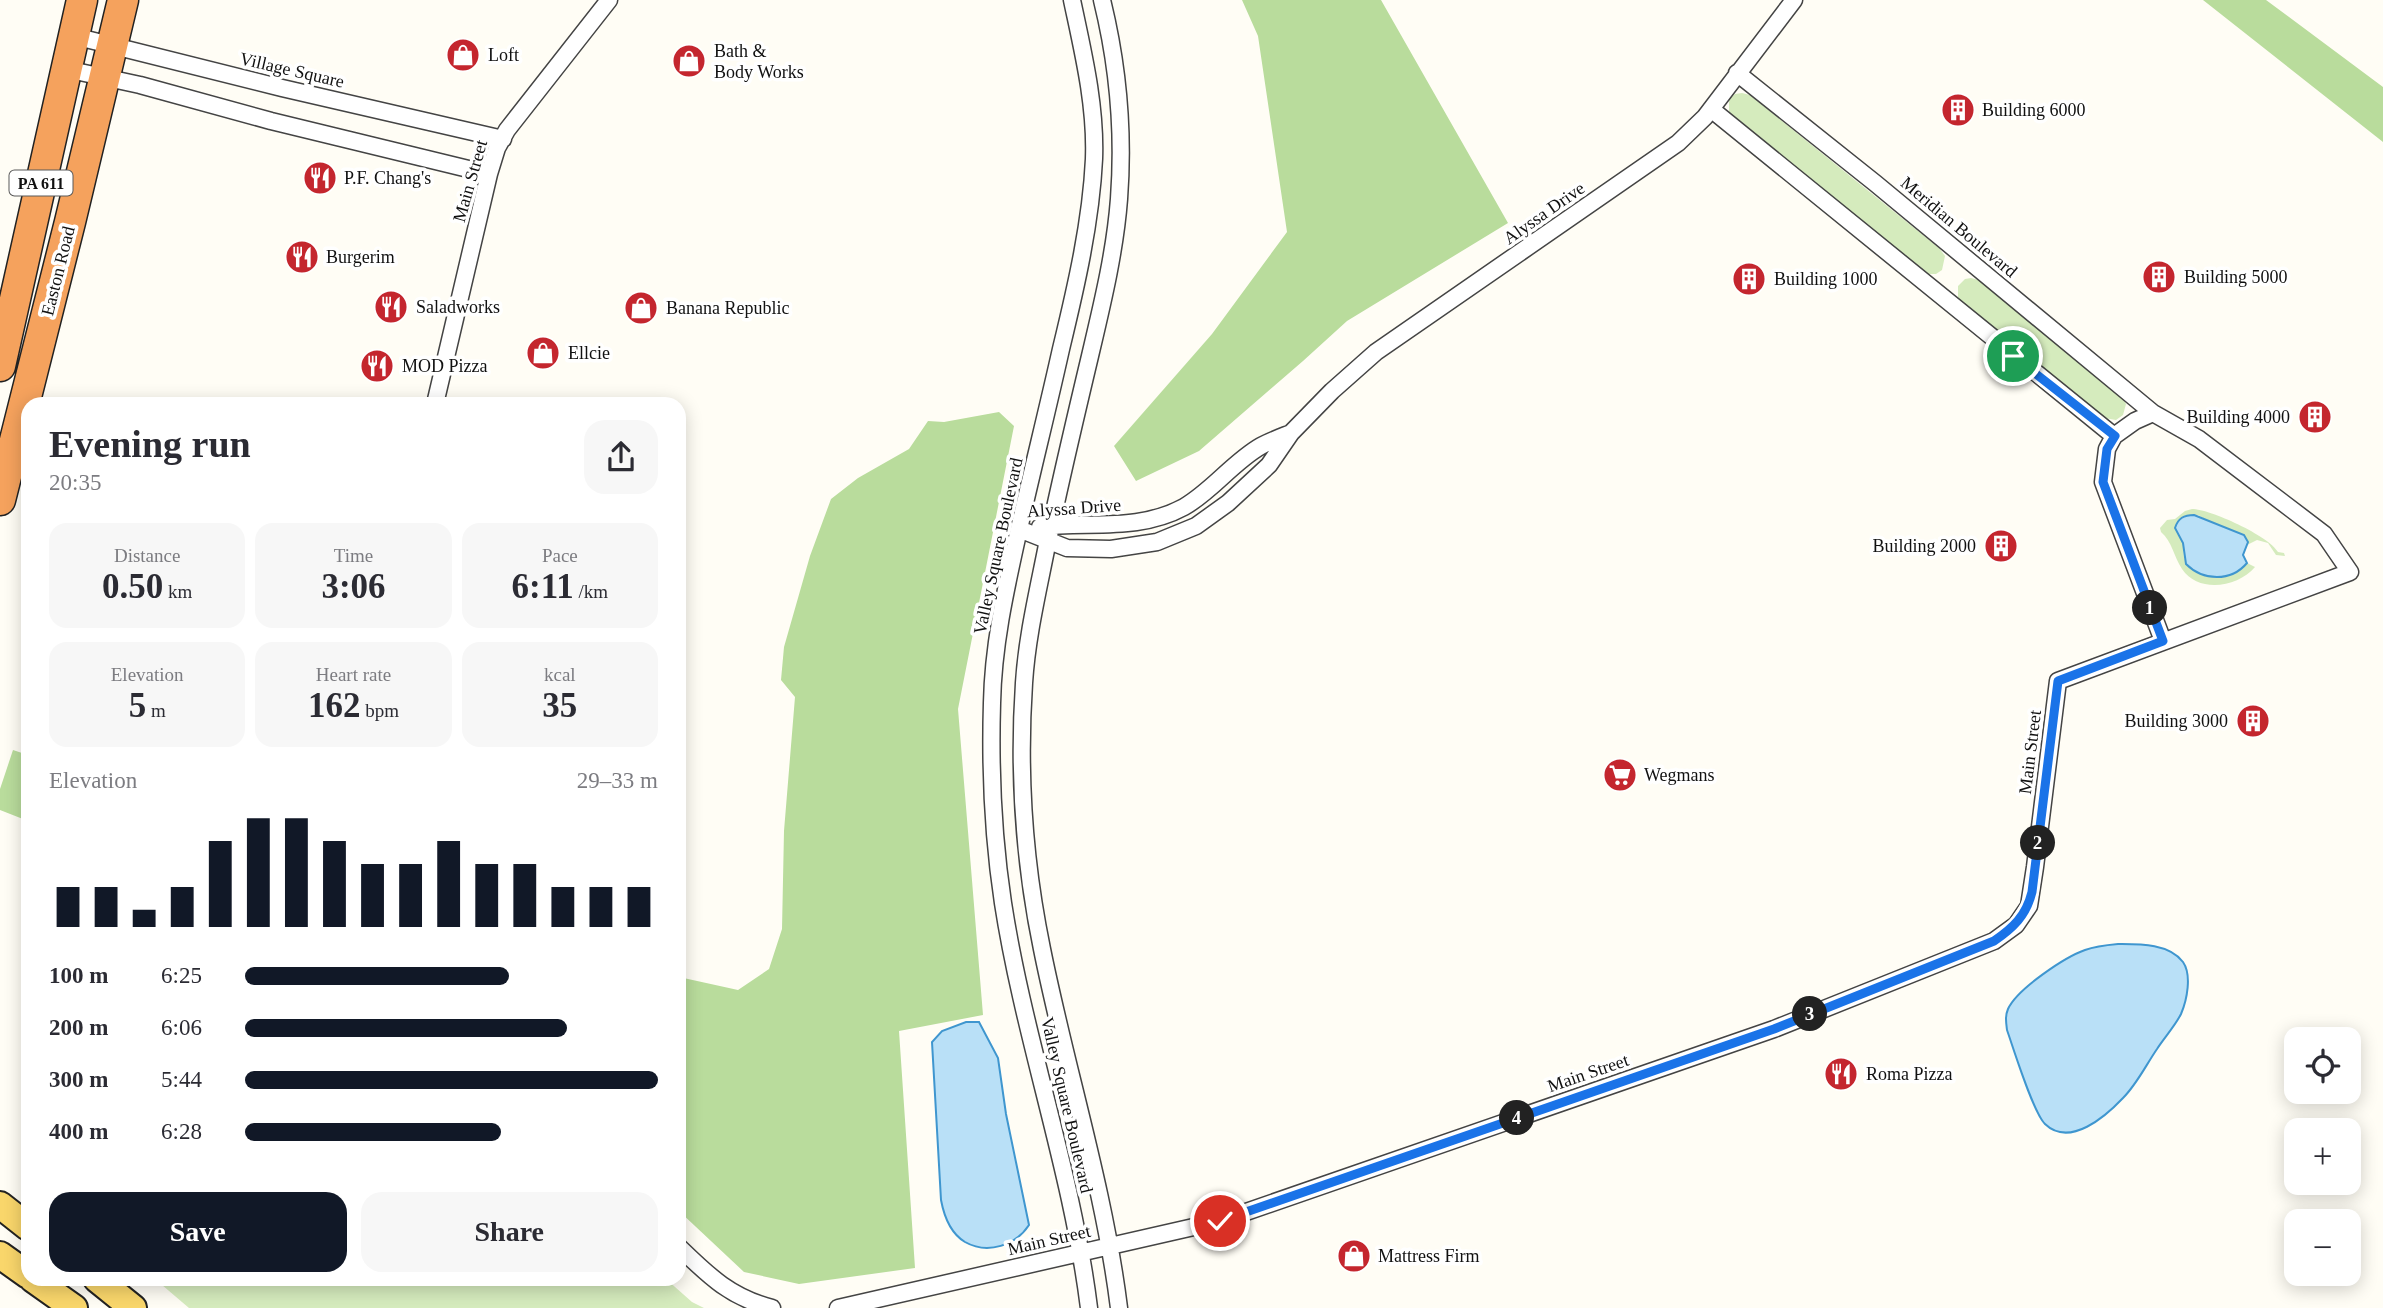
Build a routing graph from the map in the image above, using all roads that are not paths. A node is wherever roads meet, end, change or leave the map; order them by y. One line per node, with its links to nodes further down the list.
1 (82, 0): 7 (highway, Easton Road / PA 611)
2 (123, 0): 8 (highway, Easton Road / PA 611)
3 (609, 0): 13 (street, Main Street)
4 (1072, 0): 23 (street, Valley Square Boulevard)
5 (1102, 0): 24 (street, Valley Square Boulevard)
6 (1794, 0): 10 (street, Alyssa Drive)
7 (74, 36): 8 (street, Village Square); 9 (highway, Easton Road / PA 611)
8 (112, 46): 11 (highway, Easton Road / PA 611); 13 (street, Village Square)
9 (66, 69): 11 (street); 15 (highway, Easton Road / PA 611)
10 (1737, 73): 12 (street, Alyssa Drive); 18 (street, Meridian Boulevard)
11 (104, 78): 14 (street); 16 (highway, Easton Road / PA 611)
12 (1711, 109): 20 (street, Alyssa Drive); 21 (street)
13 (503, 139): 14 (street, Main Street)
14 (489, 174): 17 (street, Main Street)
15 (0, 366)
16 (25, 397)
17 (437, 397)
18 (2153, 413): 21 (street); 25 (street, Meridian Boulevard)
19 (21, 415): 22 (highway, Easton Road / PA 611)
20 (1291, 433): 24 (street, Alyssa Drive); 24 (street, Alyssa Drive)
21 (2115, 436): 25 (street)
22 (0, 500)
23 (1019, 529): 24 (street, Alyssa Drive); 30 (street, Valley Square Boulevard)
24 (1049, 534): 29 (street, Valley Square Boulevard)
25 (2163, 641): 26 (street, Meridian Boulevard)
26 (2058, 681): 29 (street, Main Street)
27 (0, 1205): 28 (main road)
28 (21, 1222)
29 (1109, 1247): 30 (street, Main Street); 41 (street, Valley Square Boulevard)
30 (1080, 1253): 39 (street, Main Street); 40 (street, Valley Square Boulevard)
31 (686, 1254): 38 (street)
32 (0, 1255): 33 (main road)
33 (21, 1270)
34 (43, 1286): 36 (main road)
35 (106, 1286): 37 (main road)
36 (74, 1308)
37 (133, 1308)
38 (772, 1308)
39 (838, 1308)
40 (1089, 1308)
41 (1119, 1308)

